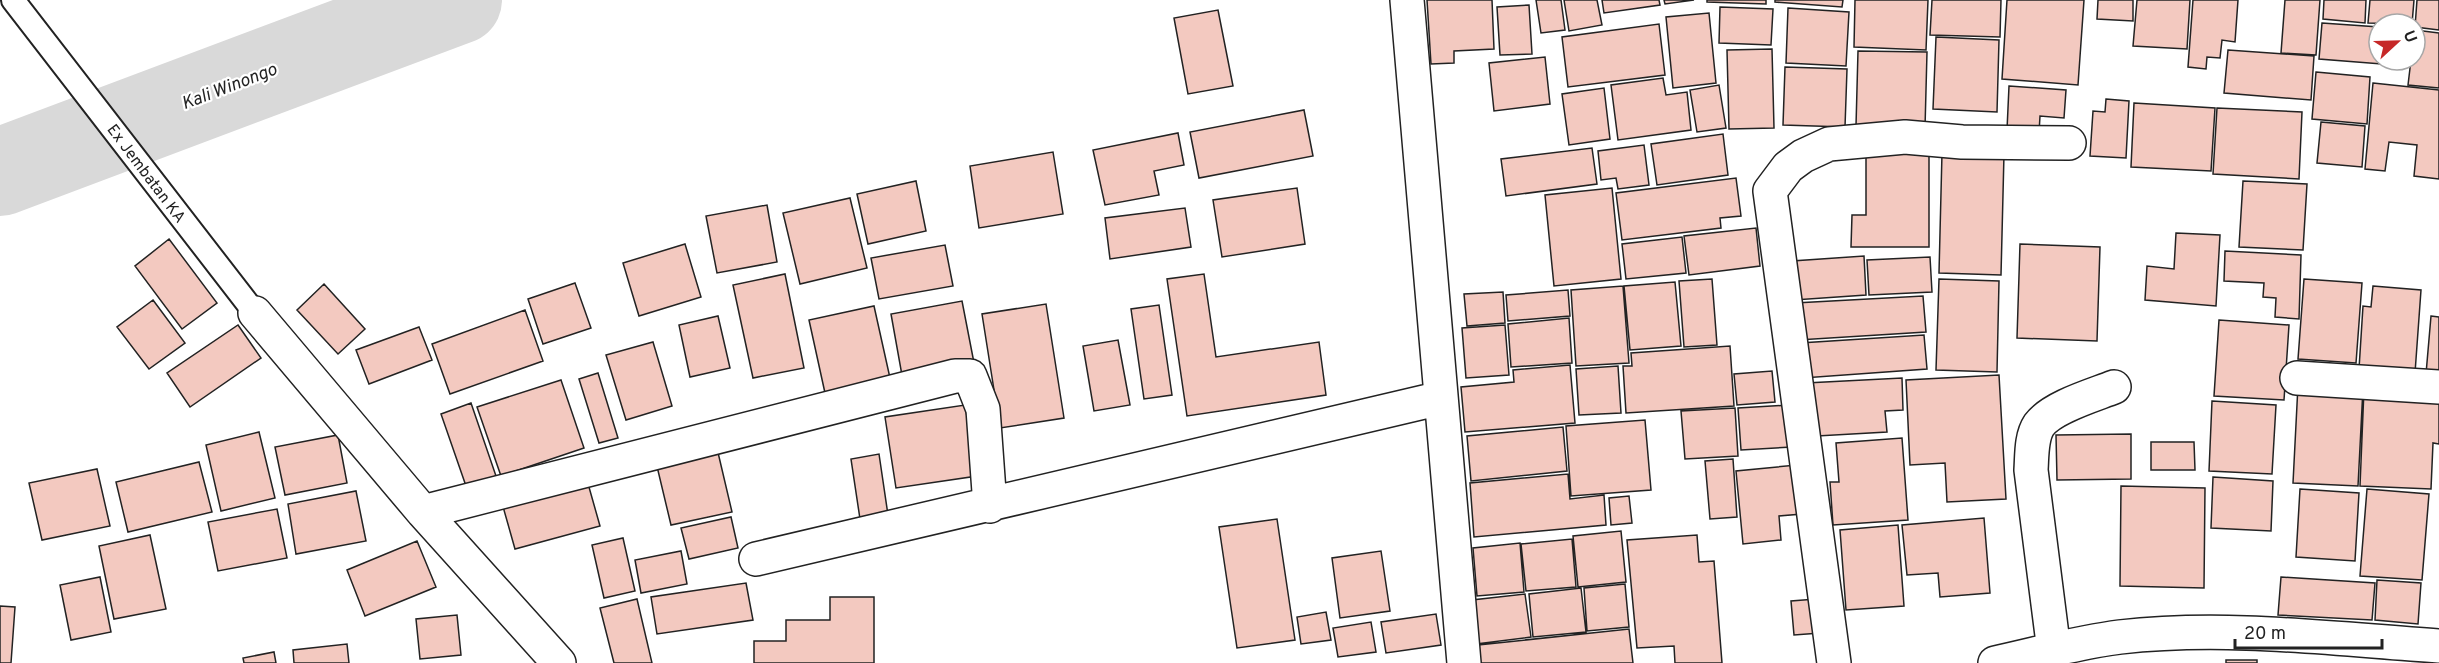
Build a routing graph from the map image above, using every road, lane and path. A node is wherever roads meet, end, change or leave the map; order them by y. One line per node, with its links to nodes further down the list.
1 (13, 0): 4 (lane, Ex Jembatan KA)
2 (1407, 0): 8 (street)
3 (2069, 143): 16 (street)
4 (255, 314): 10 (street)
5 (2297, 378): 7 (street)
6 (2114, 387): 13 (street)
7 (2439, 387)
8 (1441, 398): 9 (street); 15 (street)
9 (990, 506): 10 (street); 11 (street)
10 (423, 512): 14 (street)
11 (756, 560)
12 (2439, 646): 13 (street)
13 (2054, 651): 17 (street)
14 (559, 663)
15 (1464, 663)
16 (1834, 663)
17 (1995, 663)

